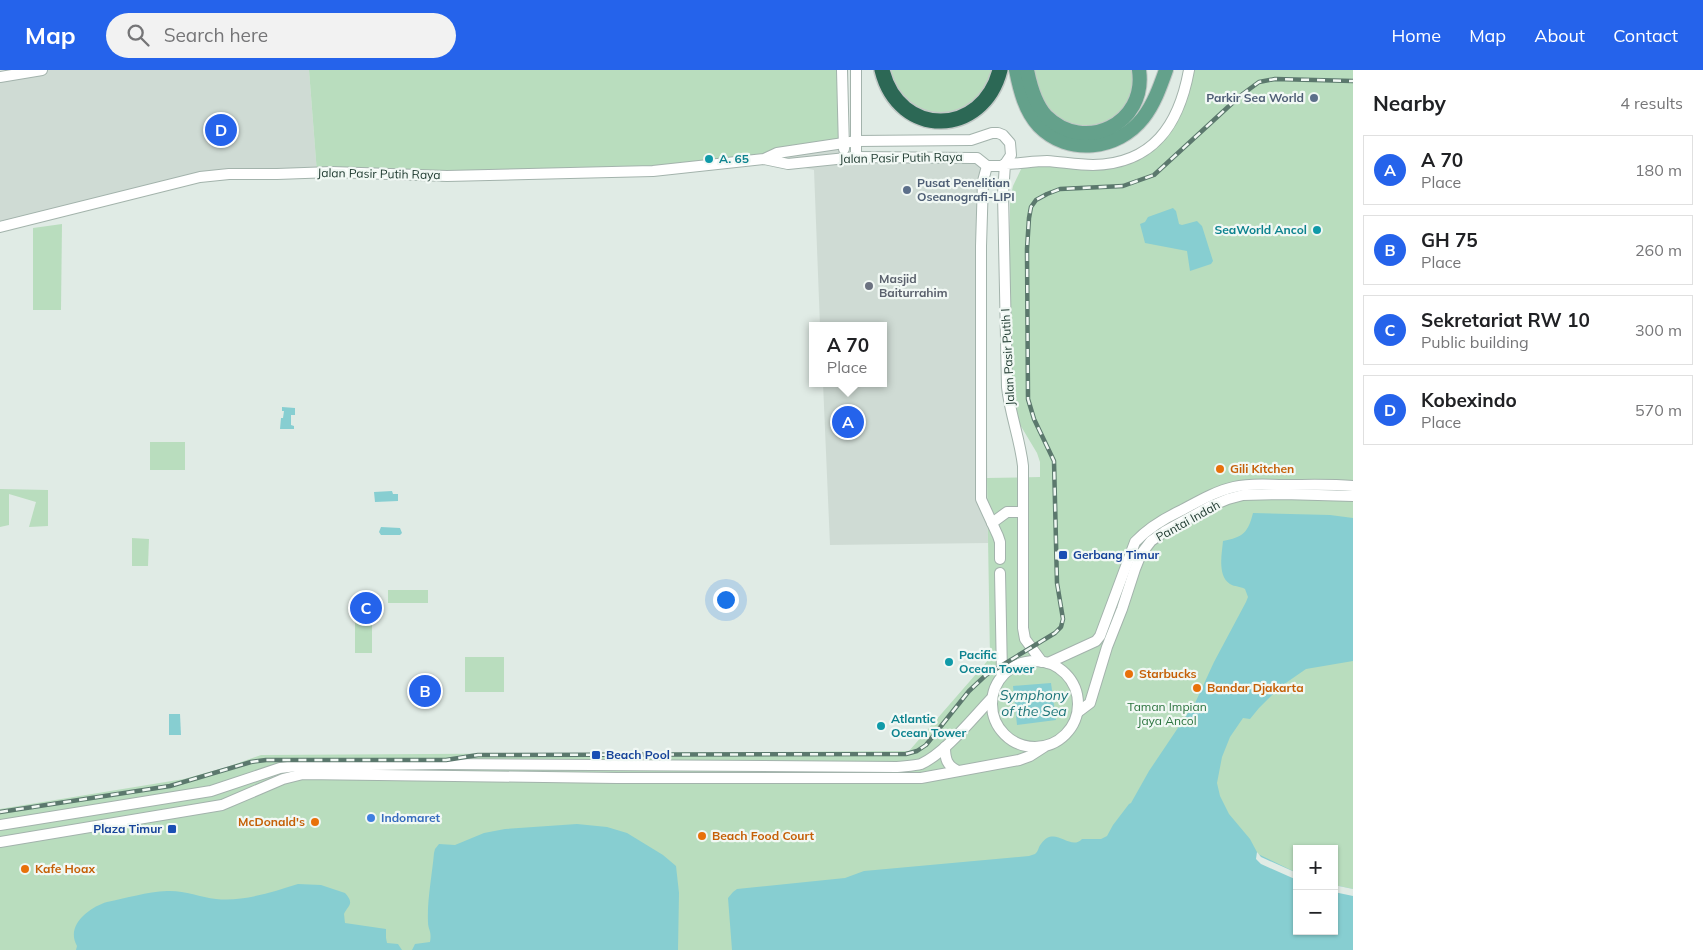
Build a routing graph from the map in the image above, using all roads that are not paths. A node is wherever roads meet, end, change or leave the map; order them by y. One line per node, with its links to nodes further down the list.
1 (42, 70): 11 (street)
2 (842, 70): 13 (street)
3 (856, 70): 12 (street)
4 (882, 70): 5 (highway)
5 (1000, 70)
6 (1016, 70): 9 (main road)
7 (1027, 70): 8 (main road)
8 (1139, 70)
9 (1166, 70)
10 (1189, 70): 17 (street, Jalan Pasir Putih Raya)
11 (0, 76)
12 (857, 141): 13 (street, Jalan Pasir Putih Raya); 14 (street); 17 (street, Jalan Pasir Putih Raya)
13 (844, 144): 15 (street); 16 (street, Jalan Pasir Putih Raya)
14 (856, 157): 15 (street, Jalan Pasir Putih Raya); 18 (street, Jalan Pasir Putih Raya)
15 (843, 158): 16 (street, Jalan Pasir Putih Raya)
16 (764, 160): 19 (street, Jalan Pasir Putih Raya)
17 (1005, 164): 18 (street, Jalan Pasir Putih Raya); 22 (street, Jalan Pasir Putih I)
18 (987, 166): 23 (street, Jalan Pasir Putih I)
19 (0, 227)
20 (1353, 486): 26 (street, Pantai Indah)
21 (1353, 496): 29 (street, Pantai Indah)
22 (1024, 512): 23 (street); 26 (street, Jalan Pasir Putih I)
23 (992, 522): 24 (street, Jalan Pasir Putih I)
24 (1000, 559)
25 (1000, 573): 27 (street)
26 (1045, 662): 27 (street); 29 (street)
27 (1002, 675): 28 (street)
28 (991, 699): 30 (street); 31 (street)
29 (1078, 712): 31 (street)
30 (945, 747): 32 (street); 33 (street)
31 (1044, 747): 32 (street)
32 (958, 771): 34 (street)
33 (248, 779): 34 (street); 35 (street)
34 (252, 792): 36 (street)
35 (0, 825)
36 (0, 842)

